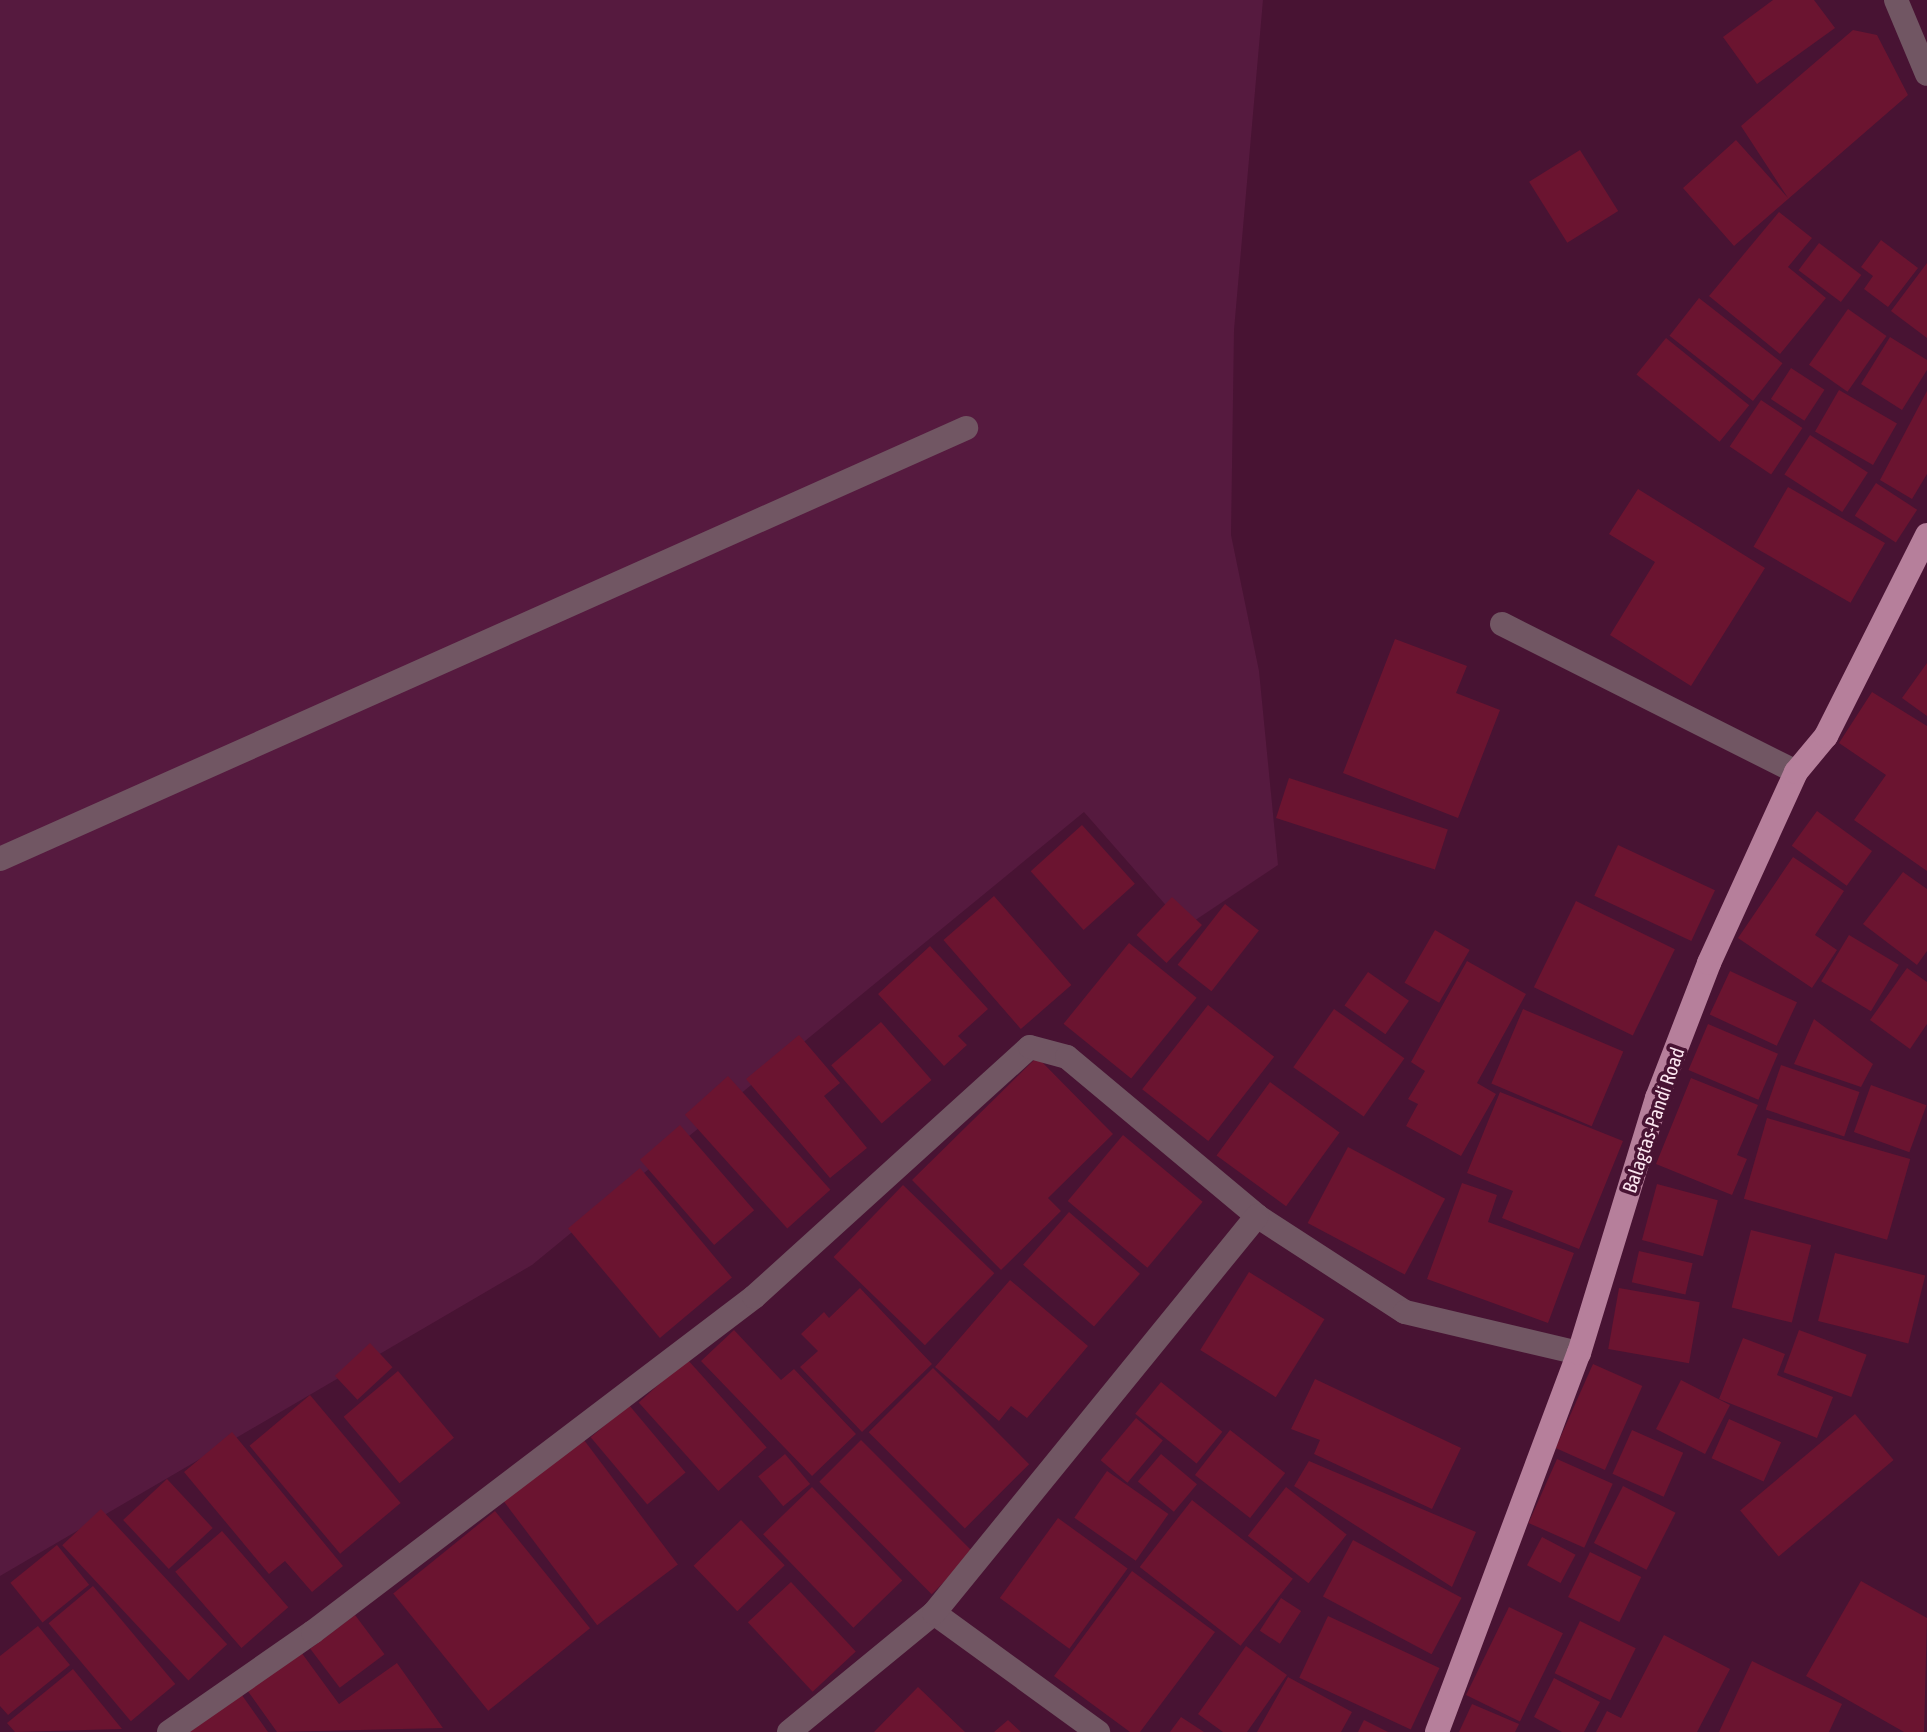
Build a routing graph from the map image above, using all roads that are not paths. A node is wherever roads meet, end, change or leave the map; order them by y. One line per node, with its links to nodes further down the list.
1 (1896, 0): 2 (street)
2 (1927, 74)
3 (966, 428): 7 (street)
4 (1927, 535): 6 (main road, Balagtas-Pandi Road)
5 (1502, 624): 6 (street)
6 (1796, 772): 9 (main road, Balagtas-Pandi Road)
7 (0, 859)
8 (1257, 1216): 9 (street); 10 (street); 11 (street)
9 (1579, 1353): 14 (main road, Balagtas-Pandi Road)
10 (934, 1613): 12 (street); 13 (street)
11 (169, 1732)
12 (789, 1732)
13 (1098, 1732)
14 (1437, 1732)

